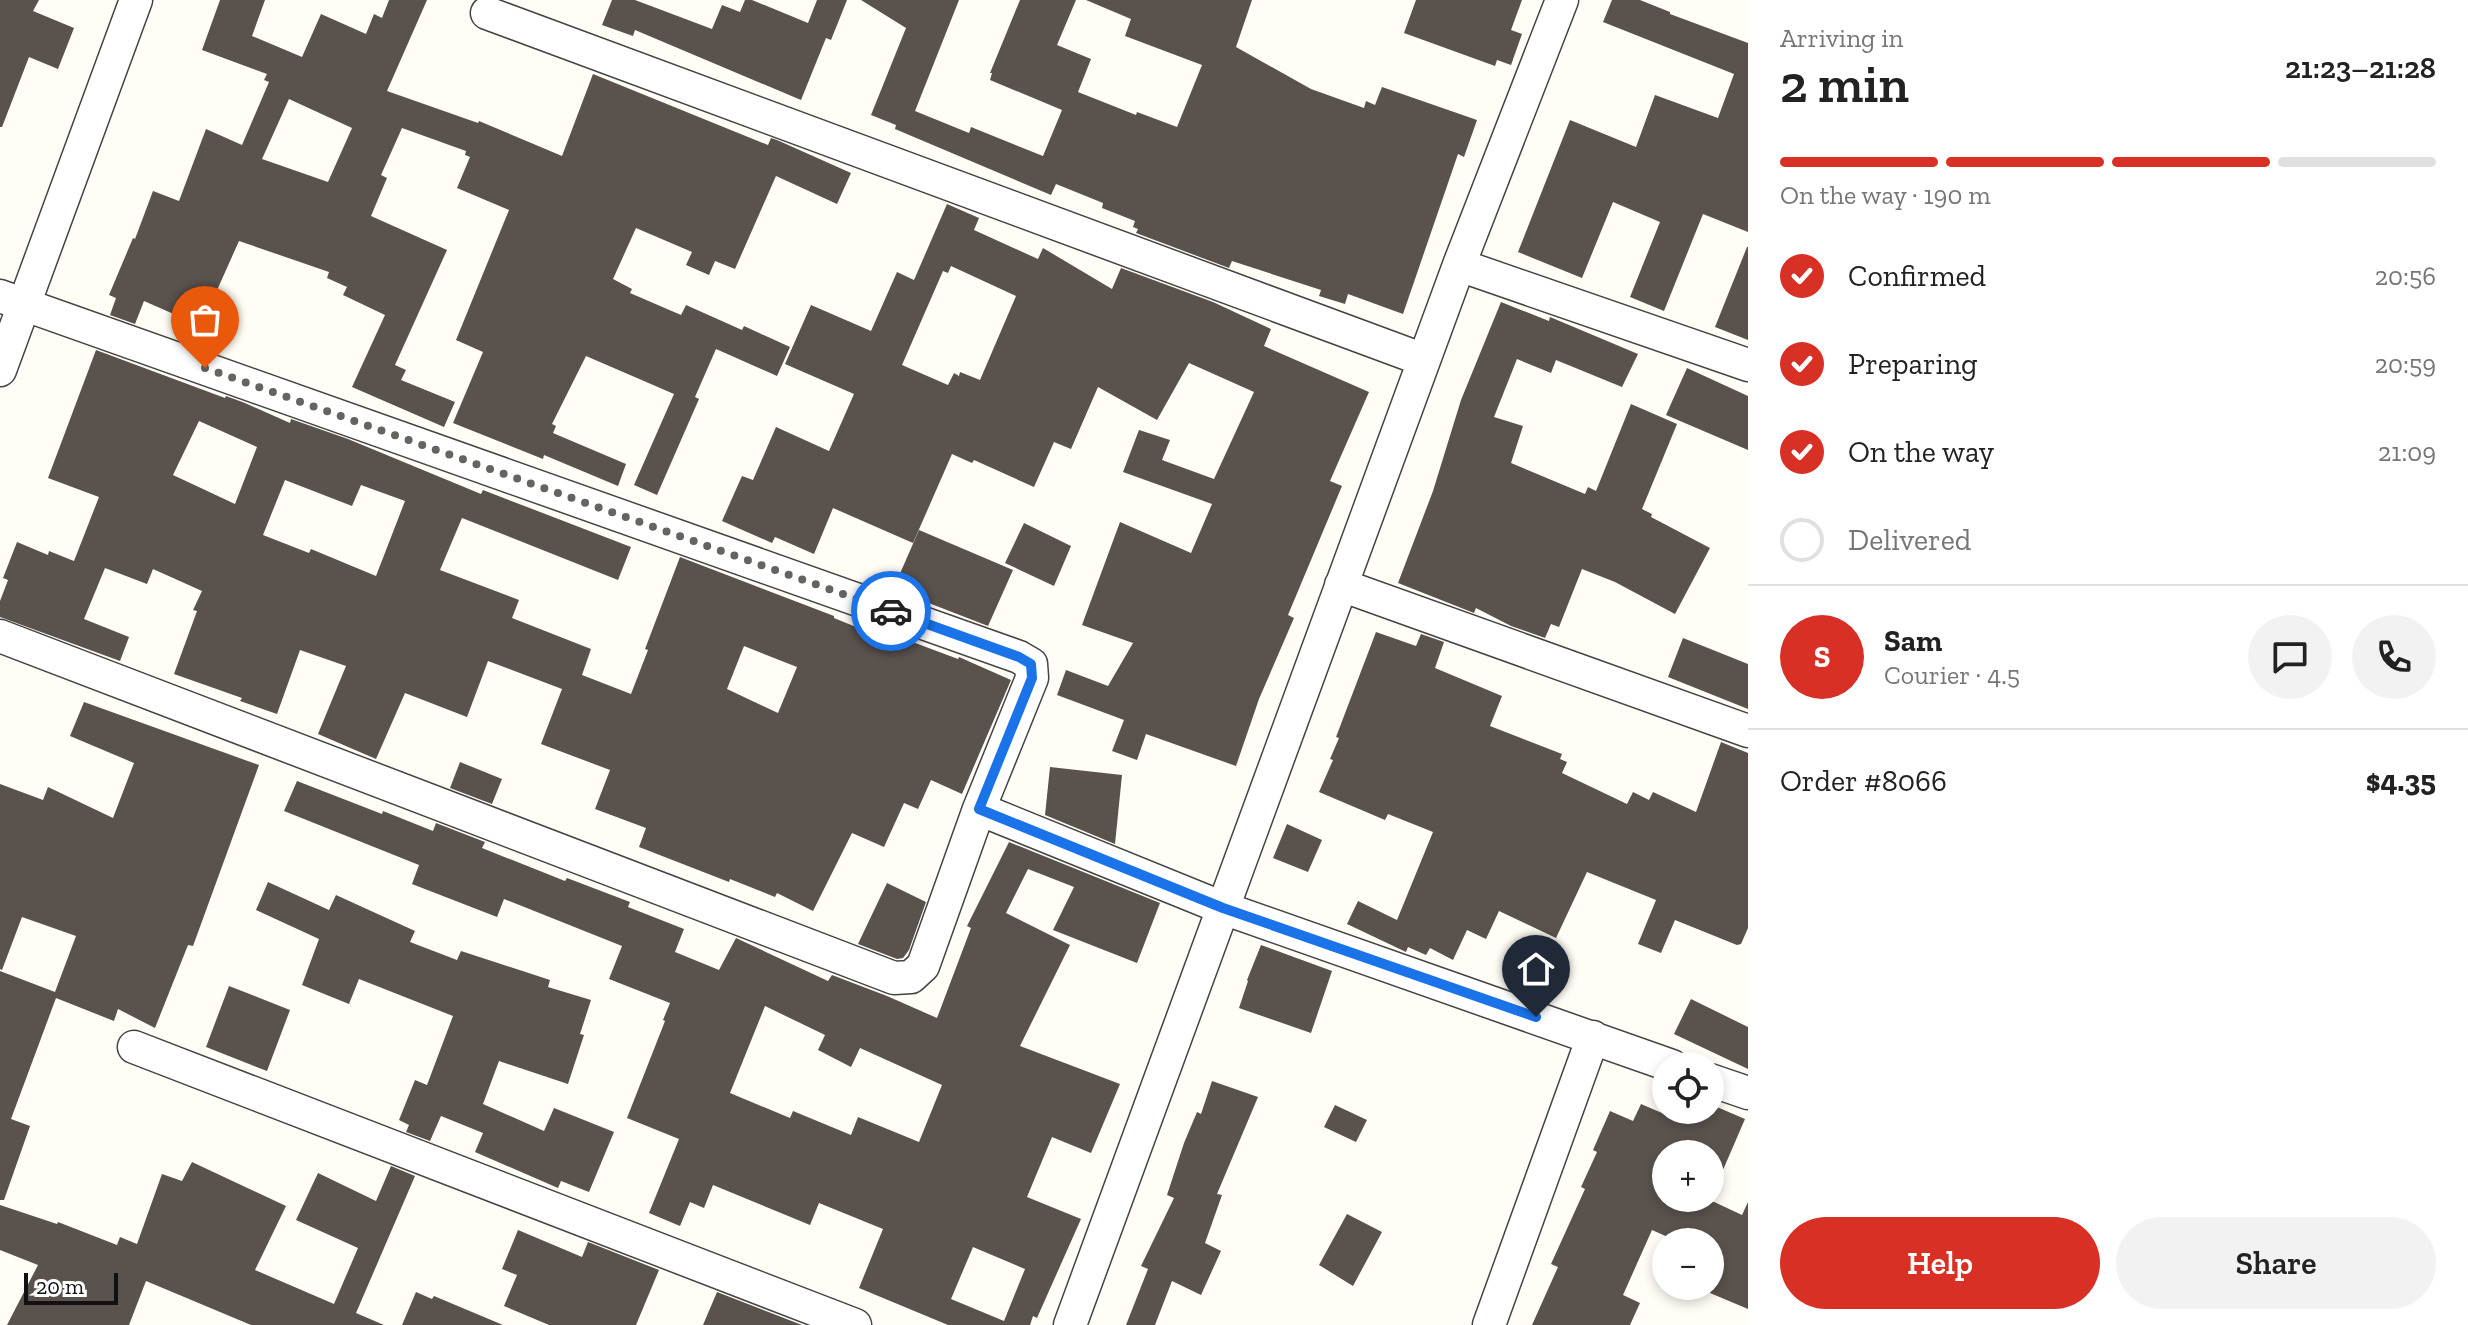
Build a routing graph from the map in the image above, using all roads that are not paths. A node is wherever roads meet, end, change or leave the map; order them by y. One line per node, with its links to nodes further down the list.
1 (136, 0): 5 (street)
2 (1562, 0): 4 (street)
3 (487, 13): 6 (street)
4 (1459, 265): 6 (street); 7 (street)
5 (12, 300): 8 (street); 12 (street)
6 (1424, 360): 9 (street)
7 (1748, 365)
8 (0, 370)
9 (1341, 585): 11 (street); 13 (street)
10 (0, 636): 12 (street)
11 (1748, 731)
12 (979, 809): 13 (street)
13 (1223, 908): 14 (street); 20 (street)
14 (1593, 1037): 16 (street); 21 (street)
15 (134, 1047): 19 (street)
16 (1652, 1059)
17 (1724, 1085): 18 (street)
18 (1748, 1093)
19 (855, 1325)
20 (1070, 1325)
21 (1489, 1325)

